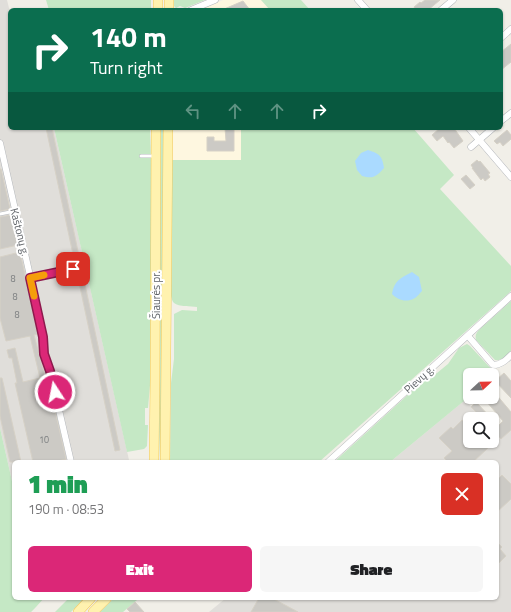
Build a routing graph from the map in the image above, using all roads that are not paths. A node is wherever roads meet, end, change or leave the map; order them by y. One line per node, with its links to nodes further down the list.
1 (215, 0): 4 (street)
2 (359, 0): 5 (street)
3 (453, 0): 6 (street)
4 (196, 8)
5 (365, 8)
6 (444, 8)
7 (511, 29): 8 (street)
8 (503, 36)
9 (511, 113): 10 (street)
10 (503, 119)
11 (156, 130): 19 (main road, Šiaurės pr.)
12 (168, 130): 30 (main road, Šiaurės pr.)
13 (471, 130): 15 (street)
14 (491, 130): 15 (street)
15 (479, 140): 17 (street); 20 (street)
16 (0, 143): 24 (street, Kaštonų g.)
17 (472, 147)
18 (141, 156): 19 (lane)
19 (156, 156): 29 (main road, Šiaurės pr.)
20 (511, 177)
21 (10, 212): 22 (lane)
22 (0, 214)
23 (73, 269): 24 (lane)
24 (30, 278): 28 (street, Kaštonų g.)
25 (511, 296): 26 (street, Pievų g.)
26 (468, 336): 27 (street); 31 (street, Pievų g.)
27 (510, 358)
28 (71, 460)
29 (154, 460)
30 (165, 460)
31 (330, 460)
32 (89, 600): 34 (main road)
33 (105, 600): 35 (main road)
34 (78, 612)
35 (94, 612)

